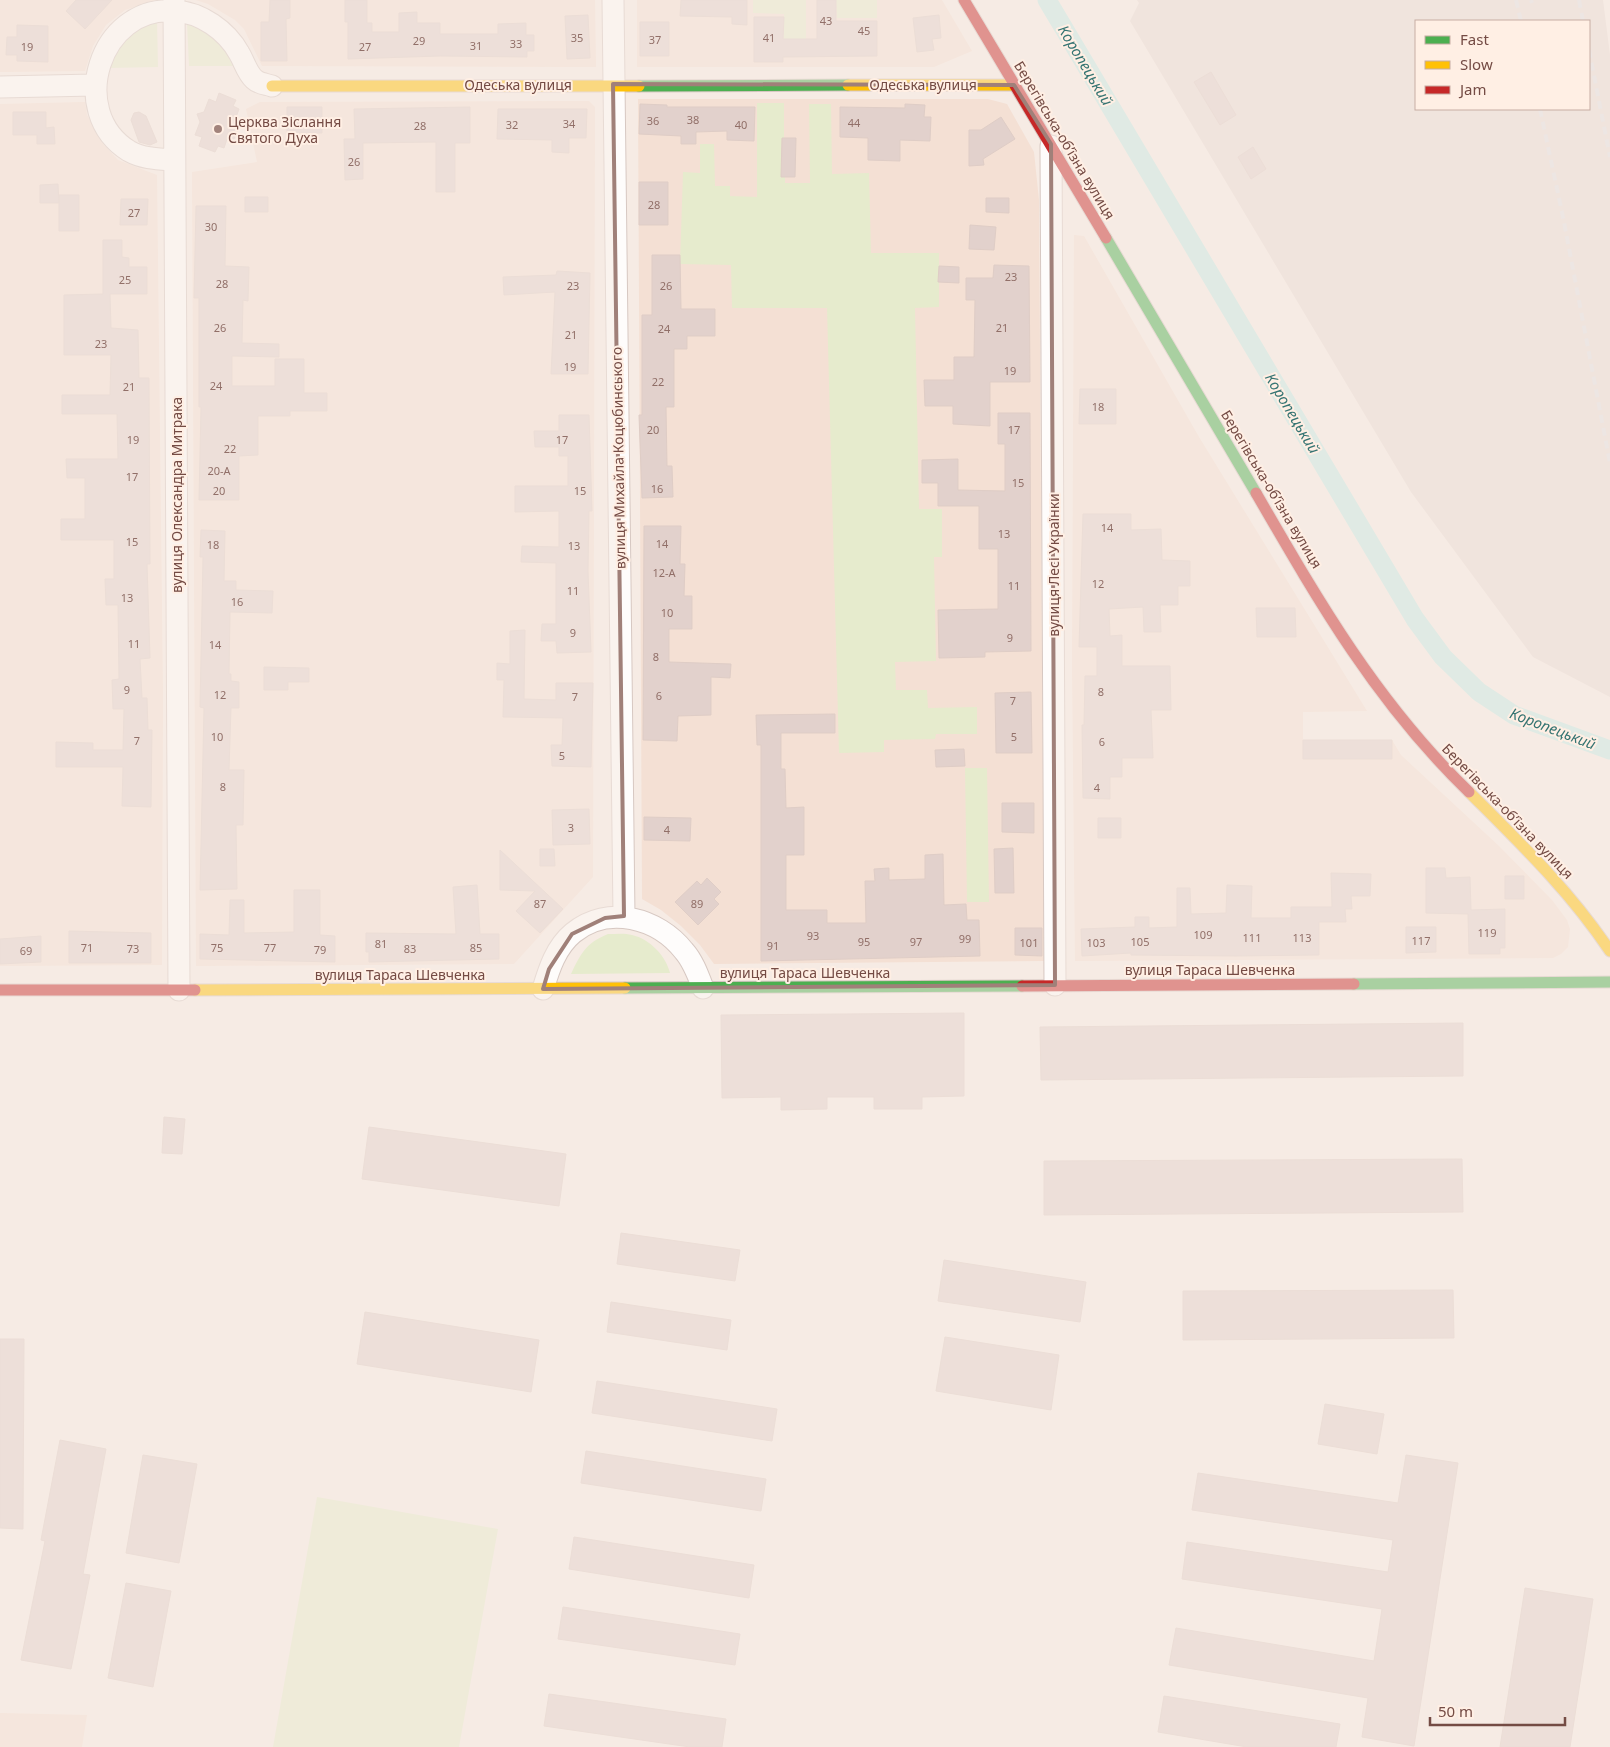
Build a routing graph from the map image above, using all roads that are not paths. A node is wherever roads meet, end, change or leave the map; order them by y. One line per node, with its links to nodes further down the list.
1 (613, 0): 4 (street, вулиця Михайла Коцюбинського)
2 (964, 0): 6 (main road, Берегівська-обʼїзна вулиця)
3 (174, 5): 5 (street, Одеська вулиця); 7 (street, Одеська вулиця); 10 (street, вулиця Олександра Митрака)
4 (613, 84): 6 (main road, Одеська вулиця); 7 (main road, Одеська вулиця); 11 (street, вулиця Михайла Коцюбинського)
5 (94, 85): 8 (street); 10 (street, Одеська вулиця)
6 (1014, 85): 9 (main road, Берегівська-обʼїзна вулиця)
7 (272, 86)
8 (0, 87)
9 (1051, 144): 12 (main road, Берегівська-обʼїзна вулиця); 14 (street, вулиця Лесі Українки)
10 (174, 160): 18 (street, вулиця Олександра Митрака)
11 (624, 916): 15 (street); 16 (street)
12 (1610, 951)
13 (1610, 982): 14 (main road, вулиця Тараса Шевченка)
14 (1056, 985): 15 (main road, вулиця Тараса Шевченка)
15 (703, 988): 16 (main road, вулиця Тараса Шевченка)
16 (544, 989): 18 (main road, вулиця Тараса Шевченка)
17 (0, 990): 18 (main road, вулиця Тараса Шевченка)
18 (179, 990)

